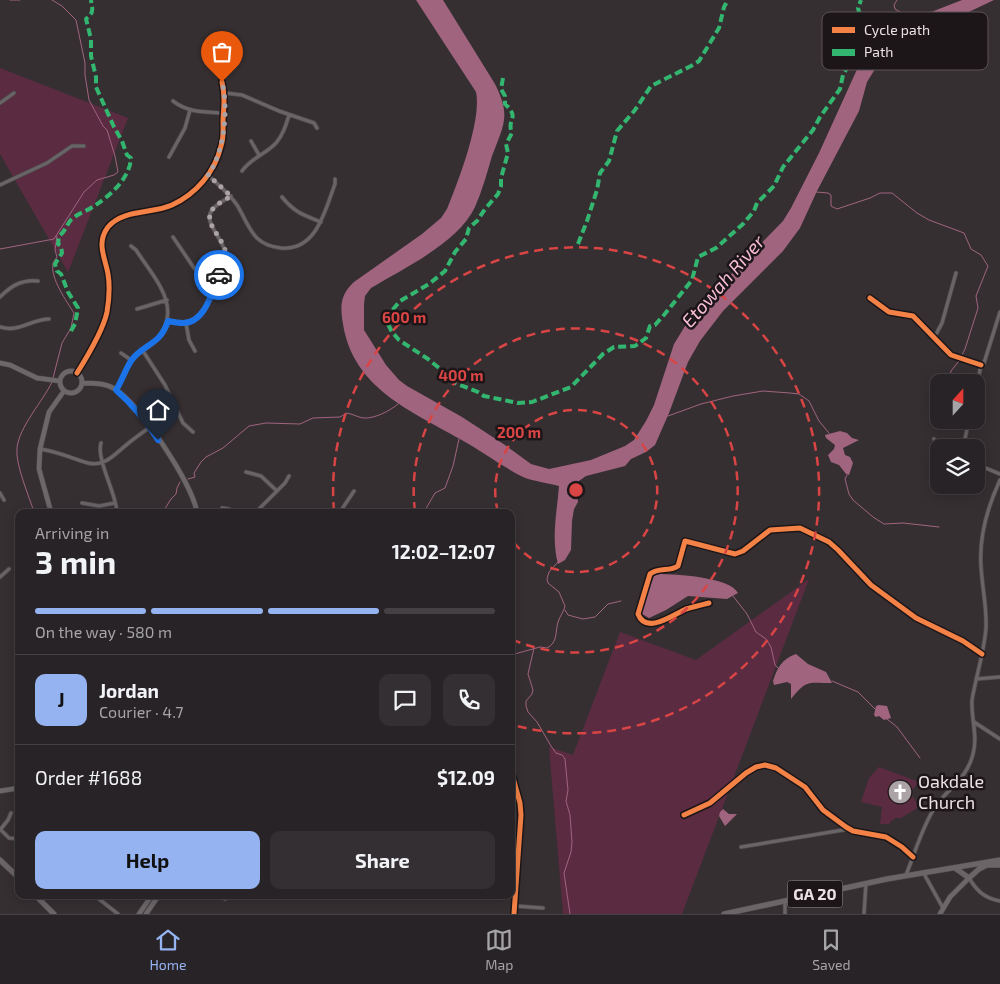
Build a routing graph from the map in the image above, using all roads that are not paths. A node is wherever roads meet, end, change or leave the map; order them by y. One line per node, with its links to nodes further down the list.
1 (222, 82): 3 (street)
2 (14, 93): 5 (street)
3 (225, 93): 7 (street); 8 (street)
4 (173, 102): 6 (street)
5 (0, 103)
6 (190, 110): 7 (street); 13 (street)
7 (224, 113): 15 (street)
8 (289, 115): 9 (street); 12 (street)
9 (316, 128)
10 (251, 141): 12 (street)
11 (84, 146): 17 (street)
12 (259, 155): 14 (street)
13 (169, 156)
14 (242, 171)
15 (208, 175): 18 (street); 42 (street)
16 (335, 179): 20 (street)
17 (0, 185)
18 (231, 196): 20 (street); 24 (street)
19 (282, 197): 20 (street)
20 (321, 222)
21 (173, 237): 24 (street)
22 (131, 246): 28 (street)
23 (956, 273): 35 (street)
24 (217, 280): 33 (street)
25 (38, 281): 26 (street)
26 (0, 297)
27 (870, 298): 35 (street)
28 (167, 300): 29 (street); 32 (street)
29 (137, 309)
30 (1000, 312): 41 (street)
31 (49, 319): 34 (street)
32 (168, 321): 33 (street); 37 (street)
33 (186, 323): 36 (street)
34 (0, 327)
35 (934, 338): 41 (street)
36 (195, 350)
37 (143, 351): 39 (street); 49 (street)
38 (121, 353): 39 (street)
39 (131, 360): 46 (street)
40 (0, 363): 44 (street)
41 (981, 365): 43 (street)
42 (77, 374): 44 (street); 45 (street)
43 (979, 374)
44 (60, 381): 47 (street)
45 (82, 383): 46 (street); 47 (street)
46 (116, 390): 48 (street)
47 (64, 391): 51 (street)
48 (150, 428): 52 (street); 67 (street)
49 (193, 432)
50 (101, 443): 52 (street)
51 (40, 449): 52 (street); 65 (street)
52 (103, 462): 63 (street)
53 (985, 468): 55 (street)
54 (246, 472): 58 (street)
55 (1000, 474)
56 (289, 476): 58 (street)
57 (1000, 480): 74 (street)
58 (277, 491): 69 (street)
59 (354, 492): 70 (street)
60 (0, 493): 61 (street)
61 (4, 500)
62 (82, 503): 63 (street)
63 (115, 503): 66 (street)
64 (222, 508): 68 (street)
65 (50, 509)
66 (116, 509)
67 (196, 509)
68 (229, 509)
69 (259, 509)
70 (342, 509)
71 (9, 569): 72 (street)
72 (0, 576)
73 (709, 603): 74 (street)
74 (982, 654): 76 (street)
75 (1000, 677): 76 (street)
76 (976, 679): 77 (street)
77 (973, 722): 78 (street); 88 (street)
78 (1000, 739)
79 (515, 785): 105 (street)
80 (15, 789): 81 (street)
81 (0, 791)
82 (10, 813): 84 (street)
83 (684, 816): 85 (street)
84 (0, 829): 86 (street)
85 (850, 829): 87 (street); 88 (street)
86 (15, 839)
87 (741, 847)
88 (913, 857): 96 (street)
89 (0, 860): 95 (main road)
90 (1000, 860): 91 (main road); 93 (main road, GA 20)
91 (986, 865): 92 (main road); 97 (main road)
92 (1000, 865)
93 (955, 868): 94 (main road, GA 20); 97 (main road)
94 (923, 872): 96 (main road, GA 20); 107 (street)
95 (15, 874)
96 (906, 875): 98 (main road, GA 20)
97 (969, 878): 104 (street); 107 (street)
98 (866, 883): 103 (main road, GA 20); 115 (street)
99 (39, 899): 108 (main road)
100 (97, 899): 109 (street)
101 (149, 899): 110 (street)
102 (155, 899): 111 (street)
103 (785, 901): 113 (main road, GA 20); 114 (street)
104 (1000, 901)
105 (515, 906): 106 (street); 112 (street)
106 (543, 908)
107 (943, 908): 116 (street)
108 (54, 914)
109 (118, 914)
110 (139, 914)
111 (146, 914)
112 (514, 914)
113 (724, 914)
114 (785, 914)
115 (864, 914)
116 (940, 914)

